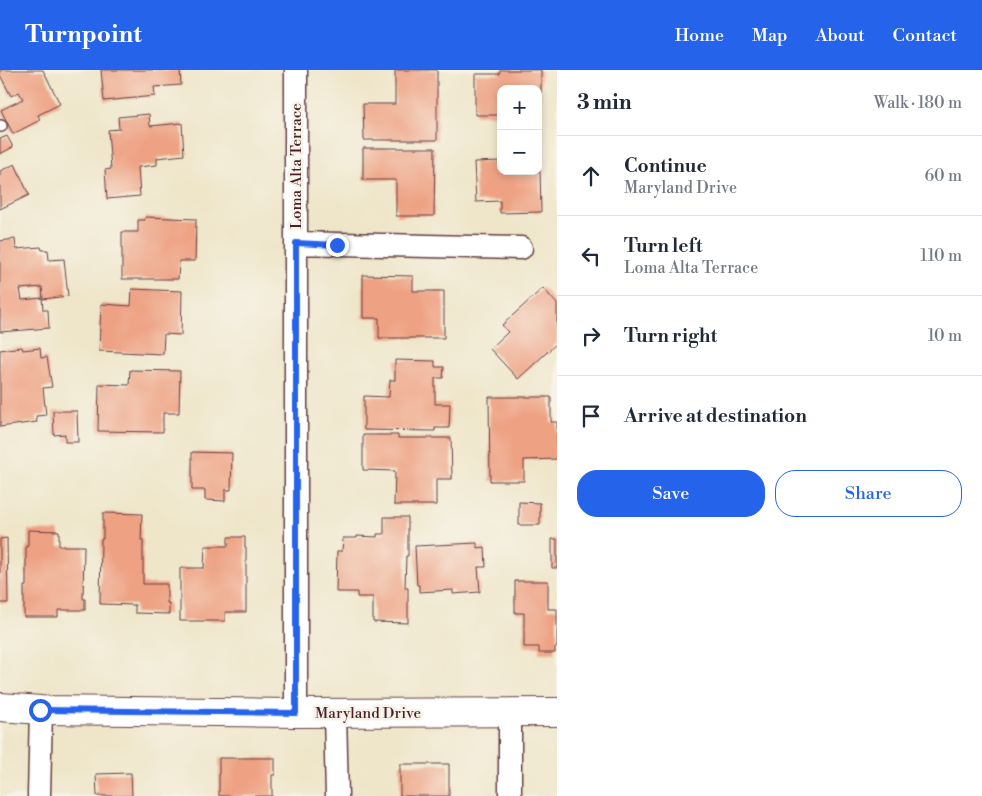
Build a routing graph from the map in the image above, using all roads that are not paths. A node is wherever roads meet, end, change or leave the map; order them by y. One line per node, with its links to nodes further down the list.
1 (296, 70): 2 (street, Loma Alta Terrace)
2 (296, 243): 3 (street); 7 (street, Loma Alta Terrace)
3 (521, 248)
4 (0, 706): 5 (street, Maryland Drive)
5 (40, 710): 7 (street, Maryland Drive); 10 (street)
6 (557, 712): 9 (street, Maryland Drive)
7 (296, 713): 8 (street, Maryland Drive)
8 (335, 713): 9 (street, Maryland Drive); 11 (street)
9 (510, 713): 12 (street)
10 (39, 796)
11 (337, 796)
12 (510, 796)

